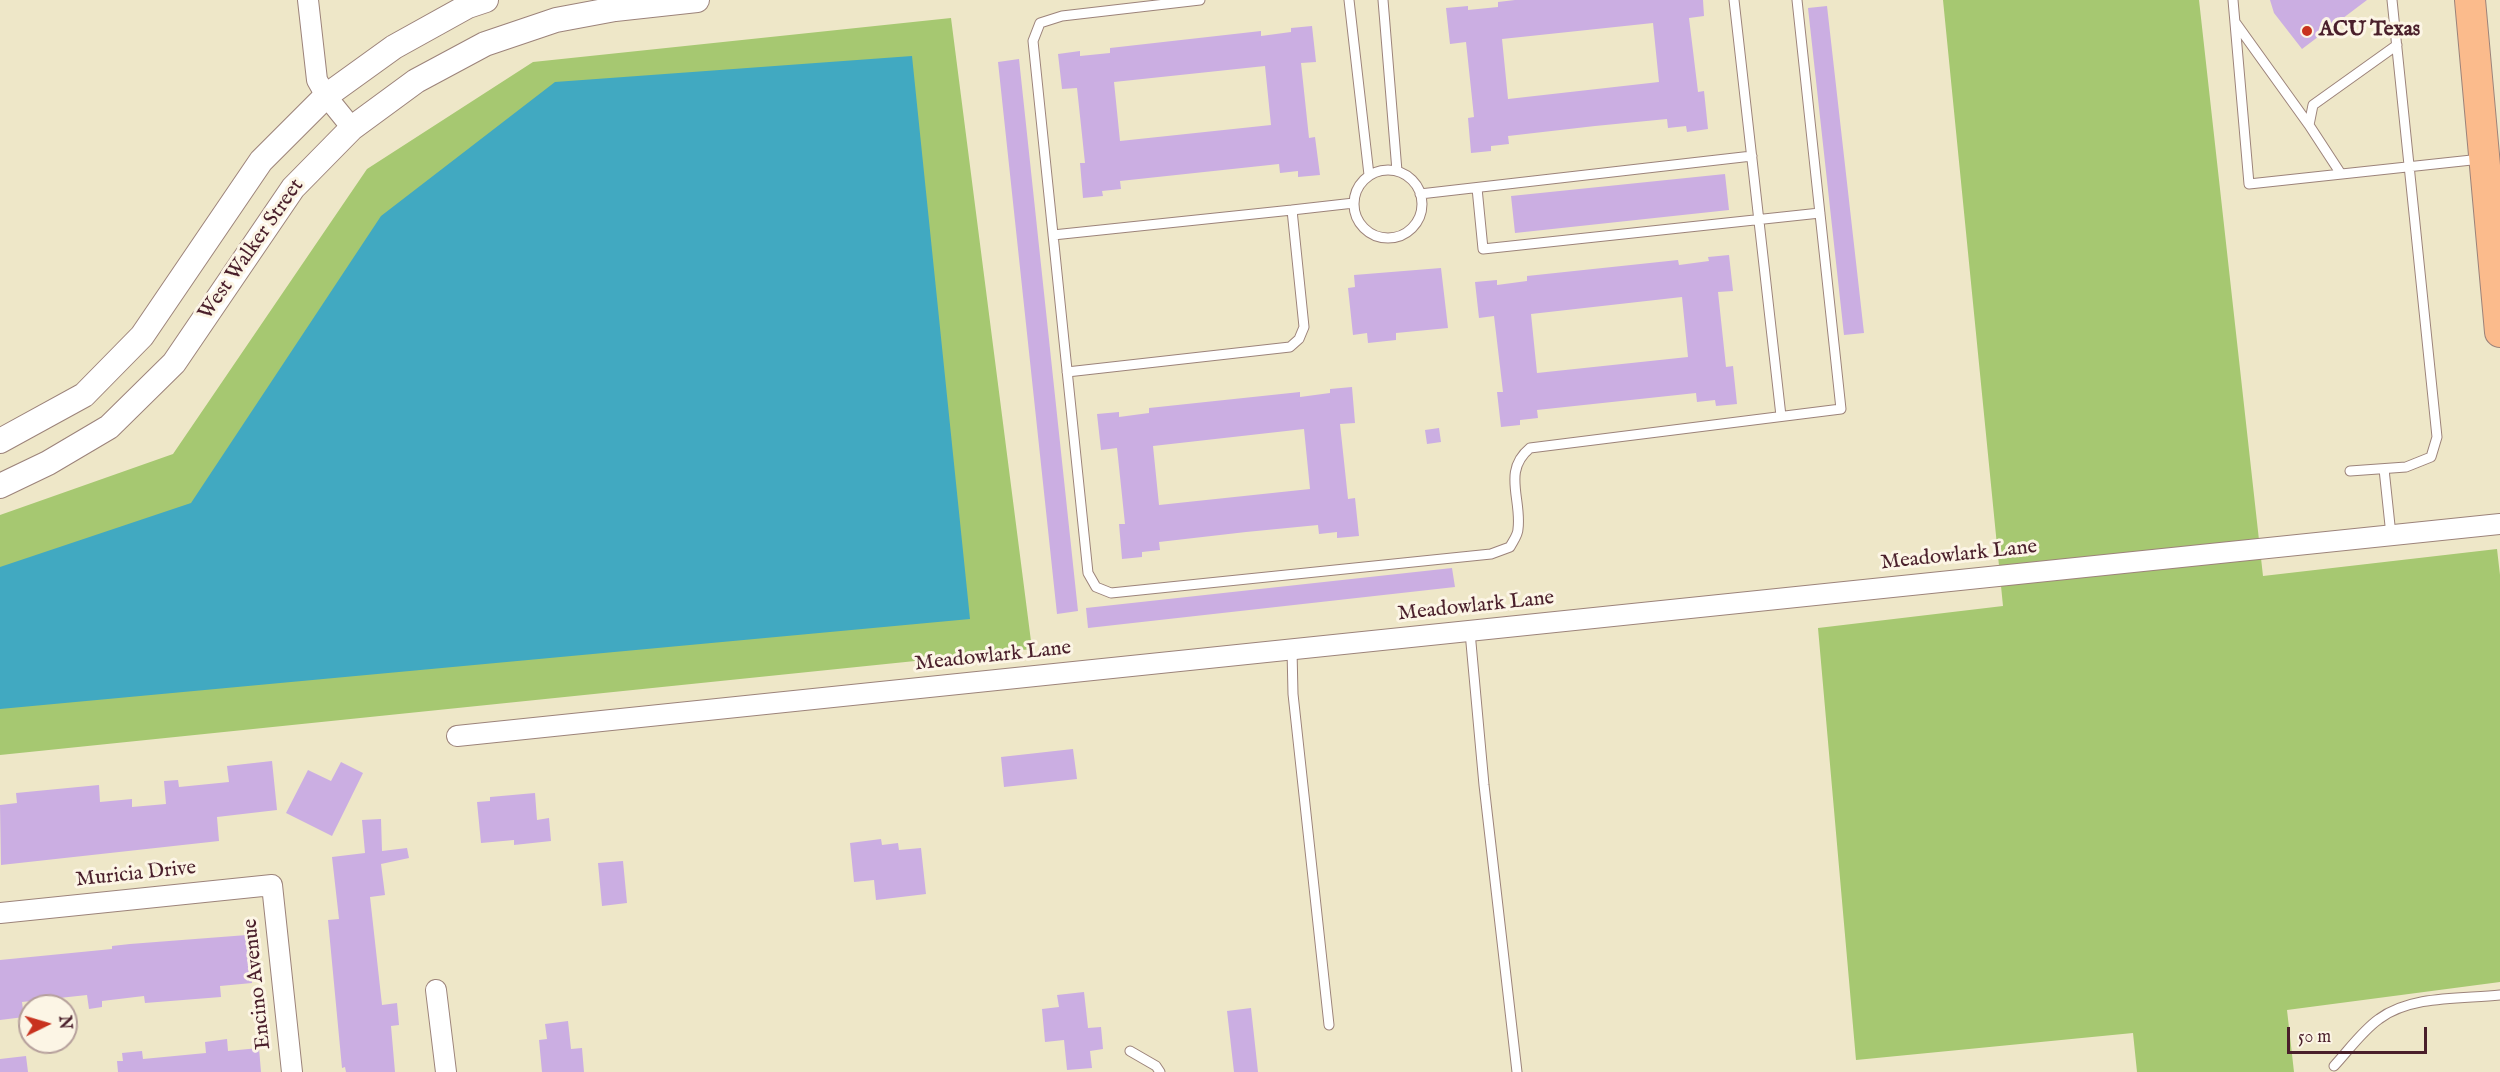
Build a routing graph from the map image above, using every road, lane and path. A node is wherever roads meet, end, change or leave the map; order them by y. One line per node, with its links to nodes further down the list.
1 (308, 0): 14 (street)
2 (486, 0): 14 (street, West Walker Street)
3 (697, 0): 16 (street, West Walker Street)
4 (1200, 0): 29 (lane)
5 (1349, 0): 22 (lane)
6 (1383, 0): 20 (lane)
7 (1734, 0): 17 (lane)
8 (1797, 0): 27 (lane)
9 (2233, 0): 12 (lane)
10 (2391, 0): 13 (lane)
11 (2470, 0): 18 (main road)
12 (2235, 21): 15 (lane); 21 (lane)
13 (2397, 45): 15 (lane); 19 (lane)
14 (326, 96): 16 (street); 33 (street, West Walker Street)
15 (2309, 125): 21 (lane)
16 (352, 128): 36 (street, West Walker Street)
17 (1752, 156): 23 (lane); 28 (lane)
18 (2482, 159): 19 (lane); 30 (main road)
19 (2411, 167): 21 (lane); 34 (lane)
20 (1397, 171): 22 (lane); 24 (lane)
21 (2341, 174)
22 (1369, 175): 25 (lane)
23 (1477, 188): 24 (lane); 28 (lane)
24 (1420, 194): 25 (lane)
25 (1354, 203): 26 (lane)
26 (1292, 210): 29 (lane); 31 (lane)
27 (1820, 213): 28 (lane); 32 (lane)
28 (1759, 220): 32 (lane)
29 (1053, 235): 31 (lane)
30 (2500, 332)
31 (1067, 372): 32 (lane)
32 (1781, 416)
33 (0, 441)
34 (2384, 469): 35 (lane); 38 (lane)
35 (2350, 471)
36 (0, 486)
37 (2500, 524): 38 (street, Meadowlark Lane)
38 (2391, 535): 39 (street, Meadowlark Lane)
39 (1470, 632): 40 (street, Meadowlark Lane); 52 (lane)
40 (1292, 650): 41 (street, Meadowlark Lane); 46 (lane)
41 (457, 736)
42 (272, 890): 43 (street, Muricia Drive); 49 (street, Encino Avenue)
43 (0, 913)
44 (436, 990): 50 (street)
45 (2500, 995): 48 (lane)
46 (1329, 1025)
47 (1130, 1051): 51 (lane)
48 (2334, 1066)
49 (292, 1072)
50 (446, 1072)
51 (1160, 1072)
52 (1517, 1072)

